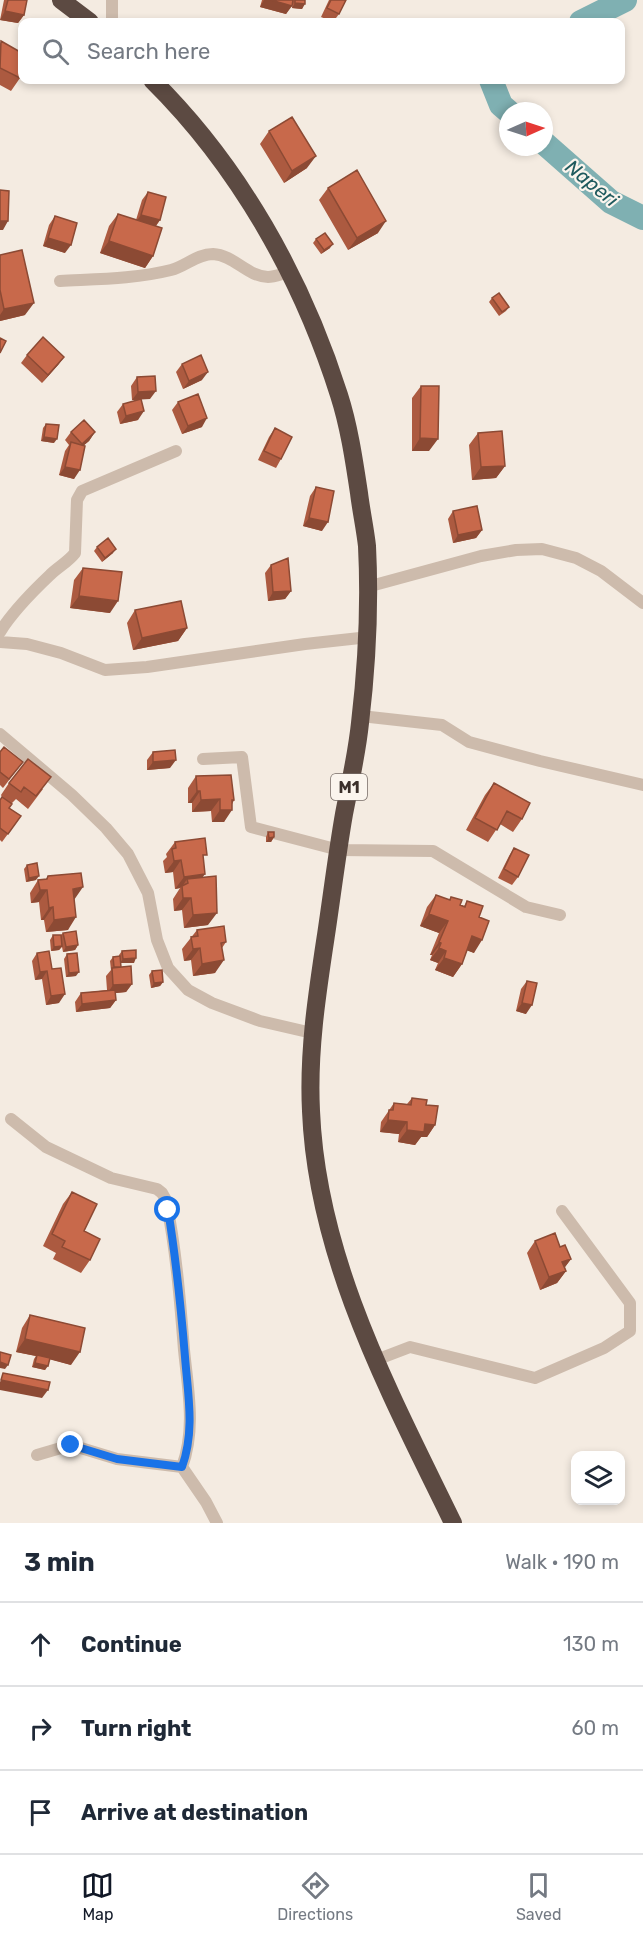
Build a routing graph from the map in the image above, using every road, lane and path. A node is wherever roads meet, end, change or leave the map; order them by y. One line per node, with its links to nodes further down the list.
1 (61, 0): 3 (highway)
2 (112, 0): 4 (street)
3 (85, 18)
4 (112, 18)
5 (156, 84): 6 (highway, M1)
6 (290, 272): 7 (street); 9 (highway, M1)
7 (60, 281)
8 (176, 451): 11 (street)
9 (367, 587): 10 (street); 12 (highway, M1)
10 (643, 603)
11 (0, 632)
12 (369, 638): 13 (street); 14 (highway, M1)
13 (0, 642)
14 (361, 716): 17 (street); 18 (highway, M1)
15 (0, 734): 20 (street)
16 (203, 759): 18 (street)
17 (643, 784)
18 (339, 850): 19 (street); 20 (highway, M1)
19 (560, 915)
20 (312, 1033): 23 (highway, M1)
21 (11, 1119): 25 (street)
22 (562, 1211): 23 (street)
23 (376, 1360): 27 (highway, M1)
24 (37, 1455): 25 (street)
25 (182, 1467): 26 (street)
26 (217, 1523)
27 (453, 1523)

